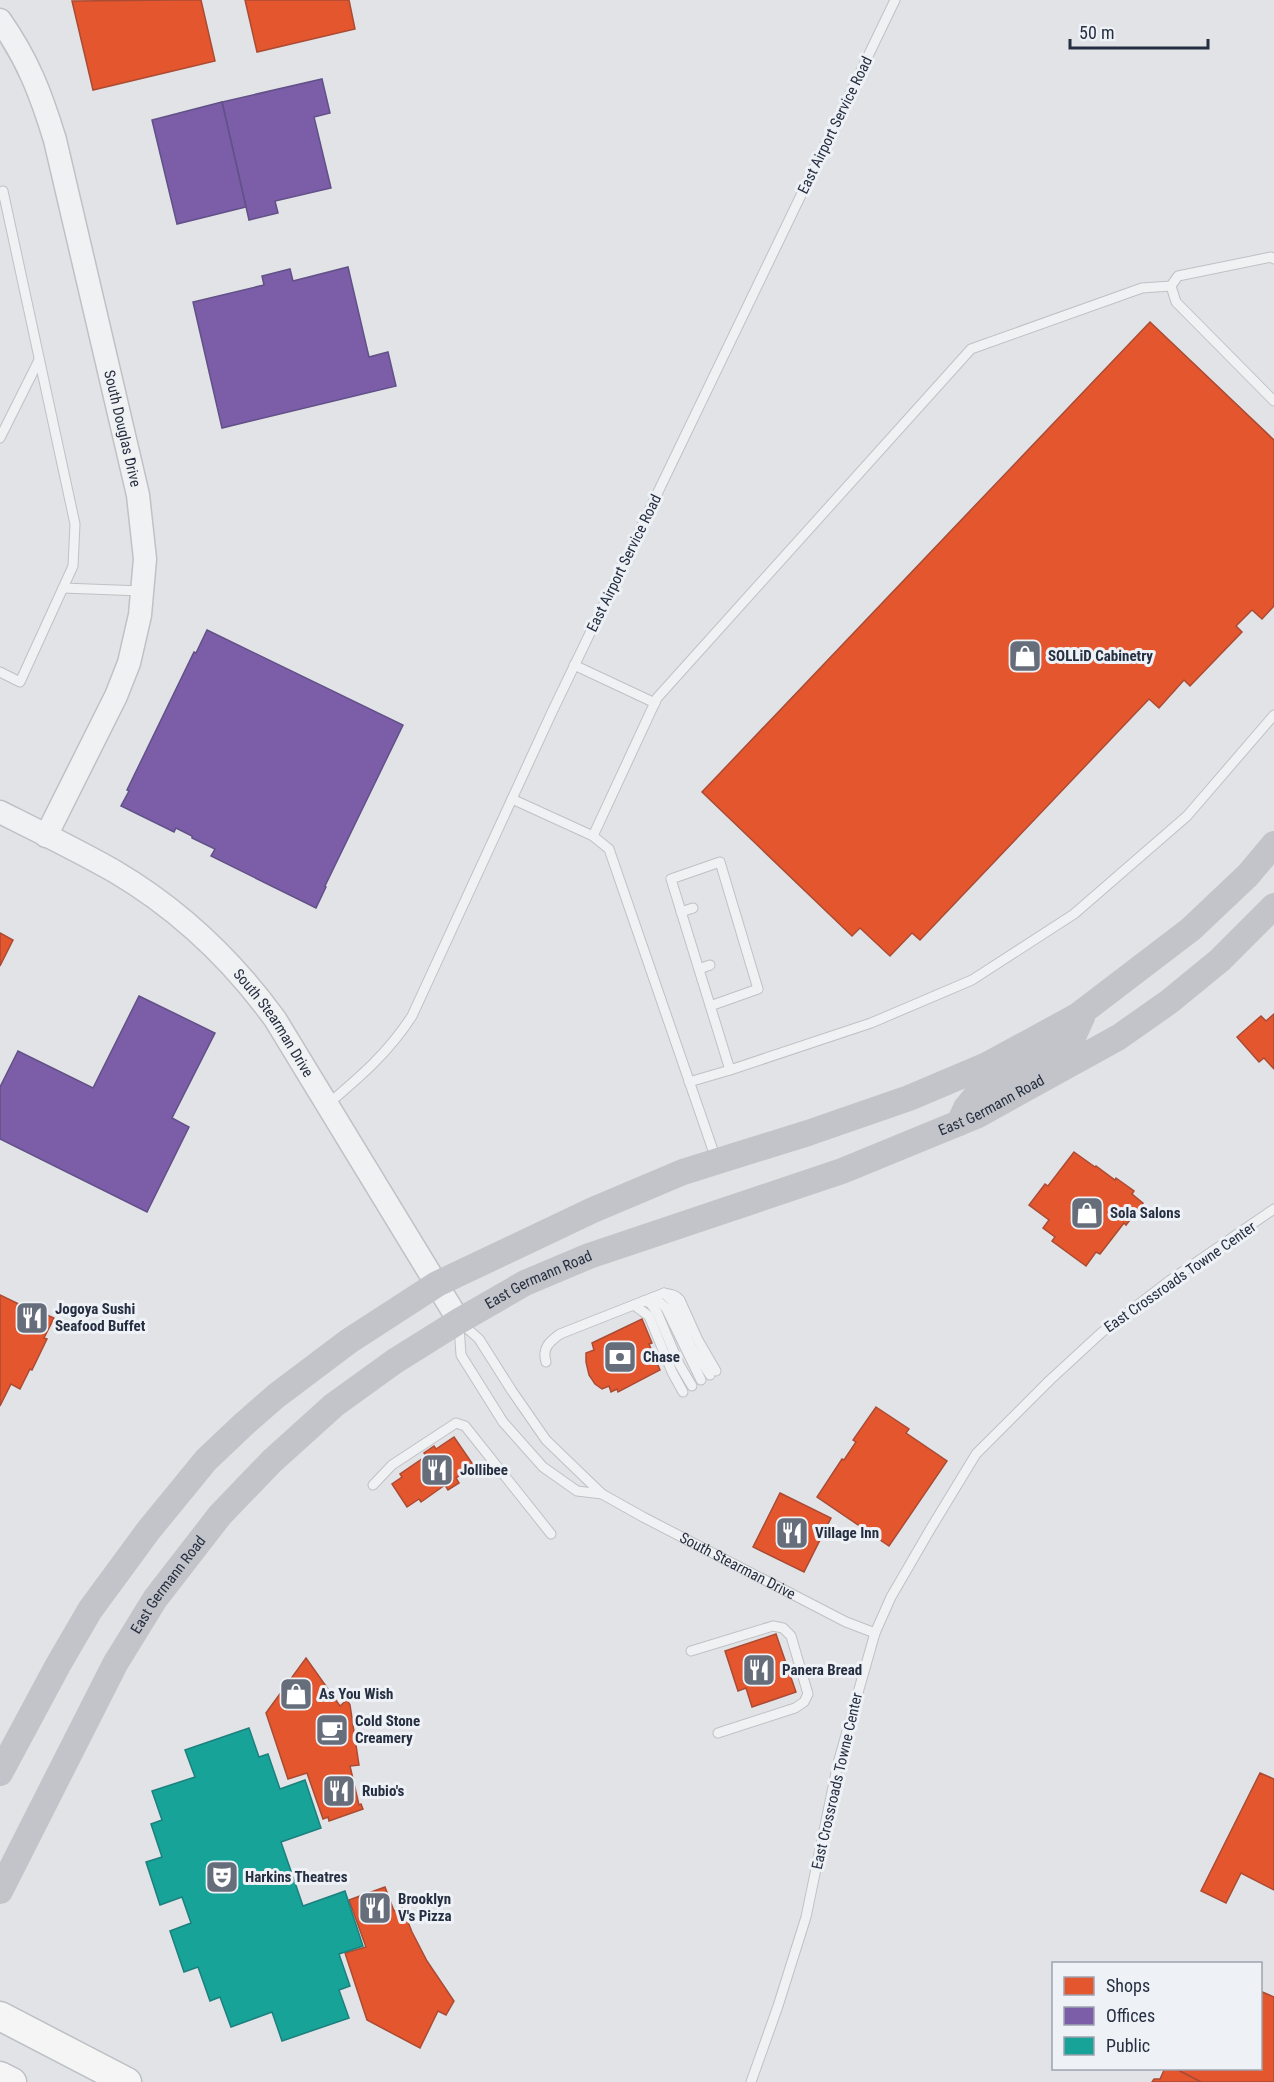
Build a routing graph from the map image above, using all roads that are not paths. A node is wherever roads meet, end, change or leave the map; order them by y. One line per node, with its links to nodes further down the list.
1 (895, 0): 12 (lane, East Airport Service Road)
2 (0, 20): 11 (street, South Douglas Drive)
3 (0, 179): 4 (lane)
4 (1, 192): 7 (lane)
5 (1274, 259): 6 (lane)
6 (1172, 286): 8 (lane); 14 (lane)
7 (39, 360): 9 (lane); 10 (lane)
8 (1274, 401)
9 (0, 438)
10 (63, 588): 11 (lane); 13 (lane)
11 (143, 591): 18 (street, South Douglas Drive)
12 (574, 665): 14 (lane); 16 (lane, East Airport Service Road)
13 (0, 672)
14 (655, 703): 19 (lane)
15 (1274, 715): 32 (lane)
16 (512, 799): 19 (lane); 34 (lane, East Airport Service Road)
17 (0, 812): 18 (street, South Stearman Drive)
18 (46, 836): 34 (street, South Stearman Drive)
19 (593, 836): 33 (lane)
20 (1274, 844): 31 (main road)
21 (731, 896): 22 (lane); 25 (lane); 30 (lane)
22 (721, 899)
23 (1274, 906): 35 (main road, East Germann Road)
24 (693, 908): 25 (lane)
25 (681, 912): 27 (lane)
26 (700, 935): 27 (lane)
27 (689, 939): 29 (lane)
28 (710, 965): 29 (lane)
29 (699, 969): 30 (lane)
30 (710, 1006): 32 (lane)
31 (1086, 1009): 35 (main road); 36 (main road)
32 (730, 1070): 33 (lane)
33 (690, 1083): 36 (lane)
34 (327, 1105): 38 (street, South Stearman Drive)
35 (959, 1124): 42 (main road, East Germann Road)
36 (716, 1161): 38 (main road)
37 (1274, 1209): 49 (lane, East Crossroads Towne Center)
38 (436, 1284): 42 (street, South Stearman Drive); 52 (main road)
39 (659, 1295): 40 (lane); 44 (lane); 45 (lane)
40 (643, 1301): 41 (lane); 41 (lane)
41 (634, 1305): 43 (lane)
42 (459, 1321): 47 (lane, South Stearman Drive); 47 (lane, South Stearman Drive); 53 (main road, East Germann Road)
43 (546, 1362)
44 (713, 1373)
45 (701, 1380)
46 (373, 1485): 48 (lane)
47 (602, 1494): 49 (lane, South Stearman Drive)
48 (551, 1534)
49 (875, 1633): 58 (lane, East Crossroads Towne Center)
50 (691, 1652): 51 (lane)
51 (718, 1733)
52 (0, 1773)
53 (0, 1890)
54 (0, 2016): 57 (main road)
55 (0, 2076): 56 (main road)
56 (12, 2082)
57 (128, 2082)
58 (751, 2082)

